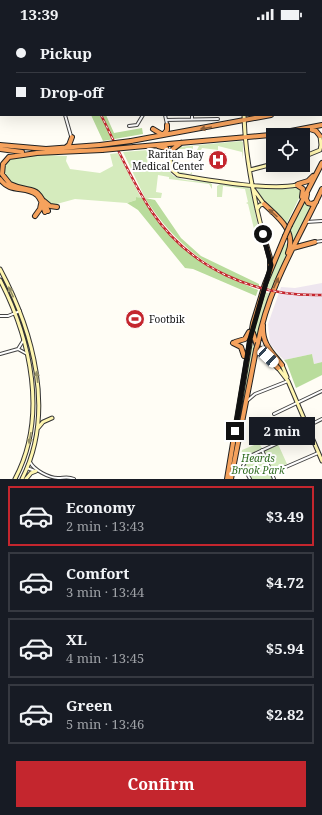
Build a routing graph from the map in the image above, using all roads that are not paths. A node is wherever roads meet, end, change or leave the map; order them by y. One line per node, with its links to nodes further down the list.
1 (65, 116): 19 (street)
2 (142, 116): 11 (street)
3 (165, 116): 8 (street)
4 (244, 116): 9 (street)
5 (266, 116): 9 (highway)
6 (192, 119): 7 (street); 8 (street)
7 (218, 119)
8 (166, 120): 10 (street)
9 (244, 121): 15 (highway, one-way to 15); 21 (street)
10 (167, 125): 15 (highway); 16 (highway)
11 (129, 126)
12 (322, 126): 13 (highway); 18 (highway)
13 (310, 128)
14 (310, 129): 18 (highway)
15 (178, 133): 16 (highway)
16 (163, 135): 20 (highway); 20 (highway)
17 (266, 135): 21 (highway)
18 (320, 136): 30 (street)
19 (72, 137): 25 (highway); 26 (highway)
20 (150, 138): 27 (highway, bridge)
21 (245, 138): 22 (highway); 35 (street)
22 (182, 143): 24 (highway); 31 (highway)
23 (0, 145): 25 (highway)
24 (154, 145): 27 (highway, bridge); 31 (highway)
25 (63, 148): 26 (highway)
26 (80, 148): 27 (highway)
27 (101, 148): 29 (highway)
28 (0, 149): 29 (highway)
29 (37, 153): 41 (highway)
30 (310, 154)
31 (170, 156): 37 (street)
32 (322, 162): 34 (highway)
33 (266, 166): 35 (street)
34 (319, 168): 38 (highway); 39 (highway)
35 (250, 170): 37 (street)
36 (0, 179): 41 (highway)
37 (252, 184): 38 (street); 43 (street); 47 (street)
38 (297, 184): 45 (highway)
39 (308, 188): 42 (highway); 45 (highway)
40 (322, 189): 42 (highway)
41 (42, 201): 44 (highway); 46 (highway); 48 (highway)
42 (316, 202): 50 (highway)
43 (264, 204): 47 (street); 57 (highway, one-way to 43)
44 (57, 207)
45 (297, 210): 58 (highway, bridge)
46 (46, 211)
47 (257, 211): 51 (street)
48 (34, 216)
49 (322, 221): 50 (street)
50 (306, 222): 52 (highway)
51 (263, 234): 58 (highway)
52 (300, 235): 54 (highway); 55 (highway)
53 (322, 241): 54 (street)
54 (315, 242): 55 (highway)
55 (293, 248): 57 (highway)
56 (0, 269): 61 (street, one-way to 56)
57 (283, 269): 60 (highway, one-way to 57)
58 (268, 277): 64 (highway)
59 (0, 280): 62 (street)
60 (269, 298): 69 (highway); 72 (highway, bridge)
61 (20, 311): 62 (street); 81 (street, one-way to 61)
62 (15, 314): 63 (street); 65 (street)
63 (0, 316)
64 (253, 322): 69 (highway); 70 (highway); 70 (highway)
65 (24, 339): 66 (street); 68 (street)
66 (17, 350): 67 (street); 68 (street)
67 (0, 354)
68 (28, 356): 86 (street, one-way to 86)
69 (280, 366): 71 (street)
70 (244, 374): 97 (highway)
71 (288, 381): 74 (street); 76 (street)
72 (249, 389): 74 (street); 75 (highway)
73 (322, 391): 76 (street)
74 (255, 394): 75 (street)
75 (246, 403): 98 (highway)
76 (297, 404): 77 (street); 80 (street)
77 (274, 414)
78 (52, 418): 81 (street)
79 (322, 419): 80 (street)
80 (307, 428): 82 (street); 83 (street)
81 (37, 429): 85 (street)
82 (262, 450): 90 (street); 99 (street)
83 (320, 455): 84 (street); 90 (street)
84 (322, 461)
85 (29, 462): 87 (street); 89 (street)
86 (22, 465): 87 (street); 92 (street)
87 (27, 468): 88 (street); 93 (street)
88 (36, 471): 89 (street); 94 (street)
89 (41, 472): 91 (street)
90 (272, 473): 100 (street)
91 (51, 476): 95 (street); 96 (street)
92 (15, 479)
93 (22, 479)
94 (26, 479)
95 (49, 479)
96 (74, 479)
97 (227, 479)
98 (231, 479)
99 (250, 479)
100 (274, 479)

